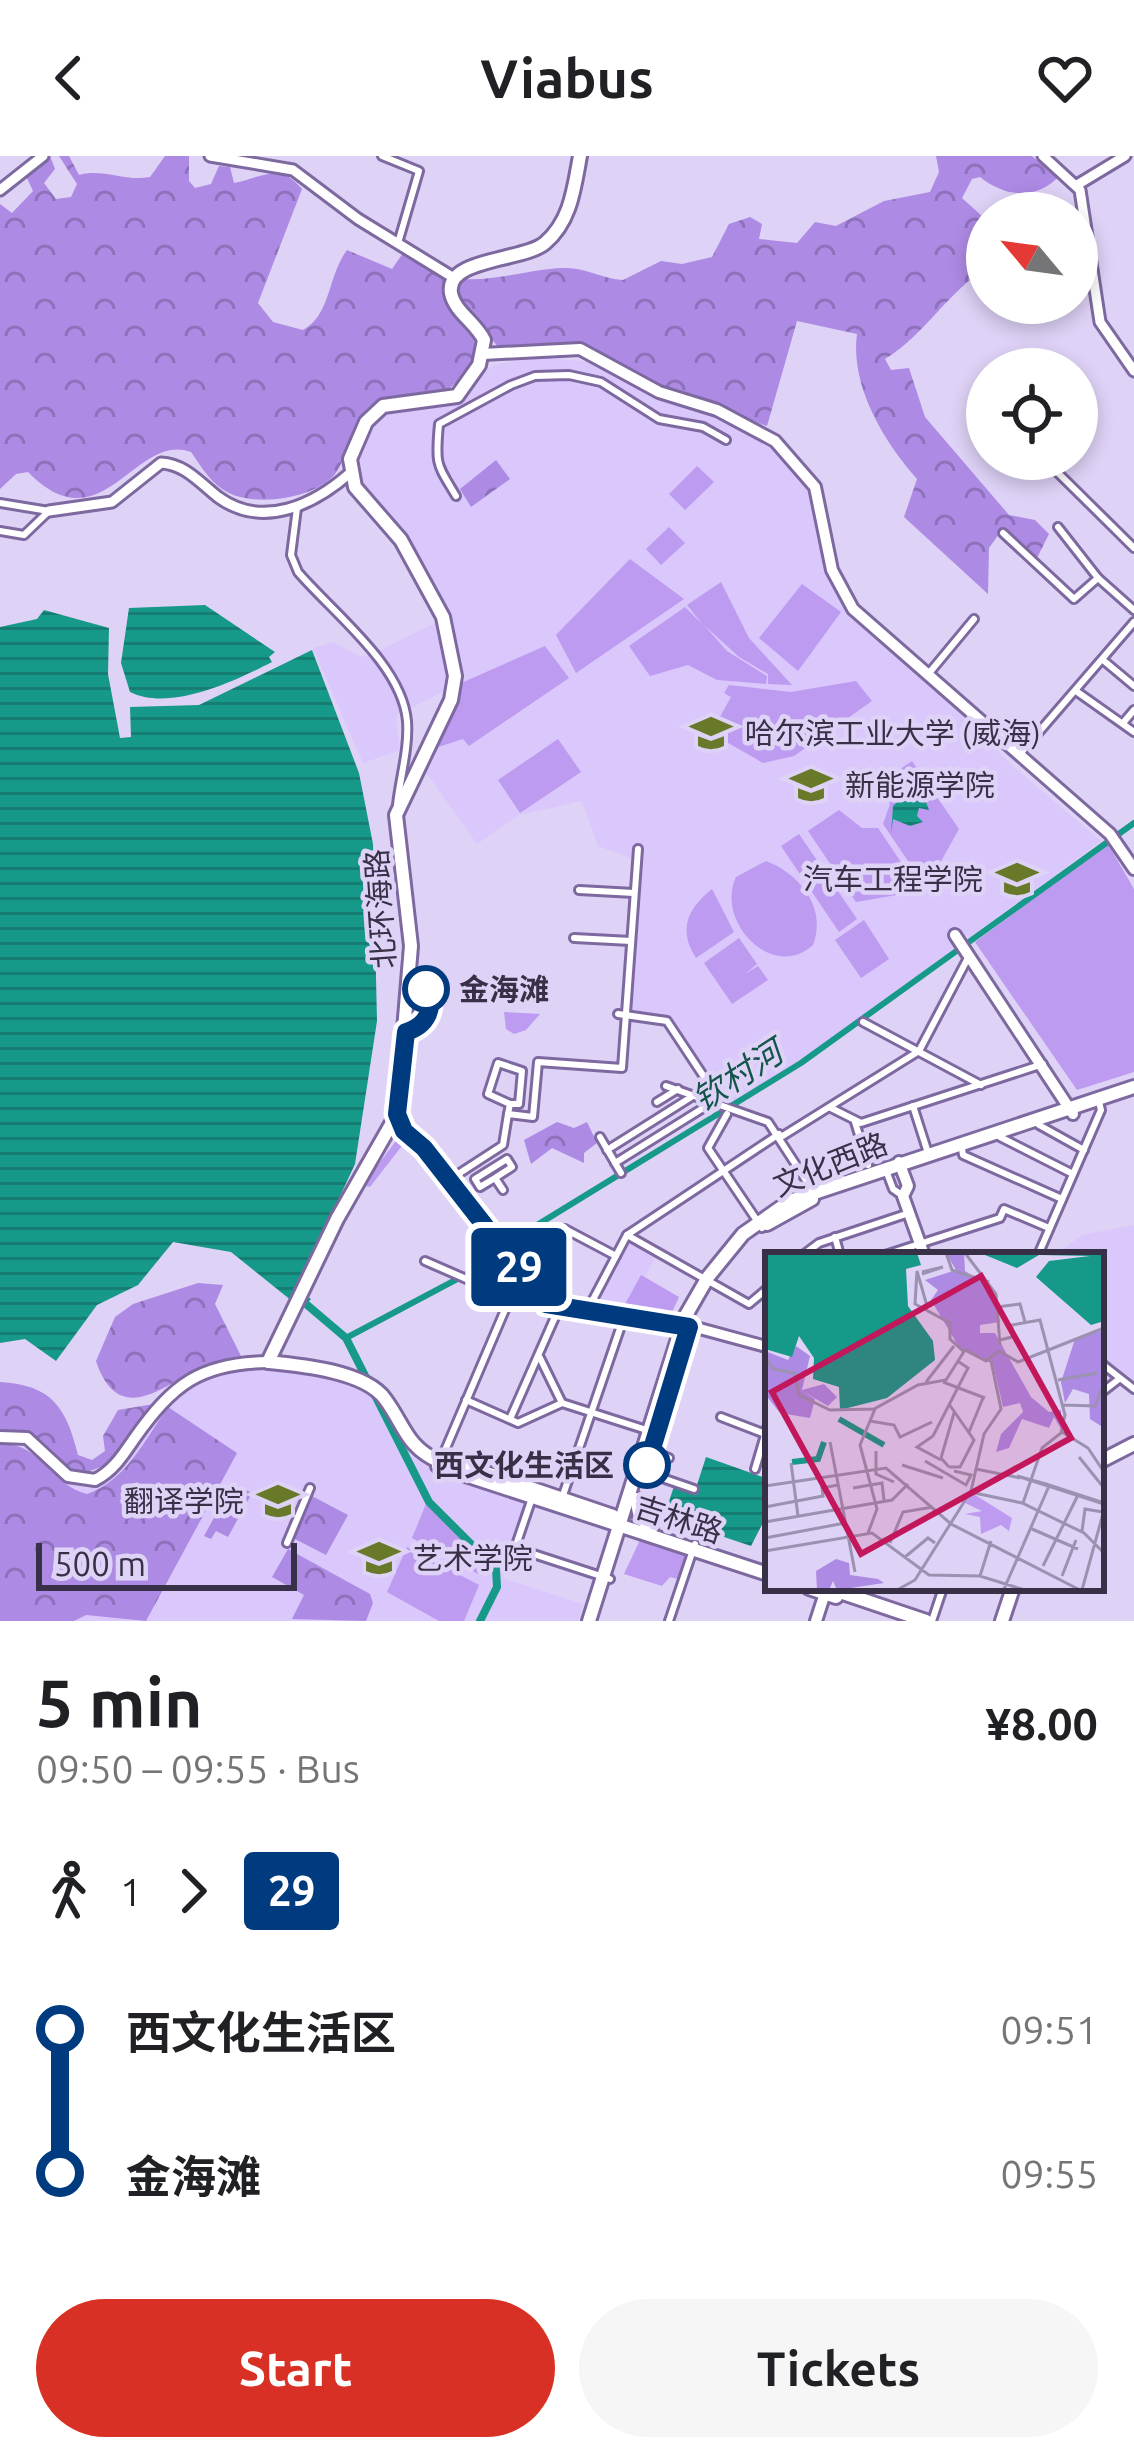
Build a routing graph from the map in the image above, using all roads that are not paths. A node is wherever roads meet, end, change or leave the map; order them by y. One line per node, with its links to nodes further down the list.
1 (43, 156): 10 (street)
2 (382, 156): 8 (street)
3 (407, 156): 8 (street)
4 (580, 156): 12 (main road)
5 (1043, 156): 9 (street)
6 (1125, 156): 9 (street)
7 (214, 157): 11 (street)
8 (396, 161): 11 (street)
9 (1077, 185): 14 (street)
10 (0, 190)
11 (398, 243): 12 (street)
12 (454, 278): 13 (main road)
13 (483, 355): 16 (main road); 31 (main road)
14 (1134, 371)
15 (726, 440): 18 (street)
16 (350, 473): 20 (street); 38 (main road, 北环海路)
17 (1065, 480): 25 (street)
18 (456, 496)
19 (0, 503): 21 (street)
20 (297, 508): 21 (street); 38 (street)
21 (49, 511): 23 (street)
22 (1058, 527): 26 (street)
23 (0, 531)
24 (1004, 533): 26 (street)
25 (1134, 548)
26 (1098, 578): 27 (street)
27 (1134, 610)
28 (974, 619): 31 (street)
29 (1134, 622): 30 (street)
30 (1103, 660): 32 (street); 33 (street)
31 (930, 672): 37 (main road)
32 (1134, 686)
33 (1076, 691): 35 (street); 37 (street)
34 (1134, 710): 35 (street)
35 (1123, 723): 36 (street)
36 (1134, 732)
37 (1019, 755): 40 (main road)
38 (396, 815): 64 (main road, 北环海路)
39 (1134, 836): 40 (main road)
40 (1117, 843): 42 (main road)
41 (638, 849): 44 (street)
42 (1134, 869)
43 (579, 890): 44 (street)
44 (634, 893): 46 (street)
45 (574, 938): 46 (street)
46 (631, 941): 48 (street)
47 (961, 945): 50 (street); 51 (main road)
48 (622, 1014): 60 (street); 65 (street)
49 (862, 1022): 50 (street)
50 (919, 1051): 52 (street); 62 (street)
51 (1043, 1064): 52 (street); 63 (main road)
52 (982, 1085): 61 (street)
53 (667, 1086): 54 (street)
54 (678, 1089): 56 (street); 58 (street)
55 (1134, 1090): 57 (main road, 文化西路)
56 (696, 1094): 60 (street); 74 (street)
57 (1099, 1101): 63 (main road, 文化西路); 75 (street)
58 (657, 1102)
59 (510, 1104): 59 (street); 65 (street)
60 (725, 1105): 69 (street); 77 (street); 80 (street)
61 (913, 1106): 66 (street); 76 (street)
62 (831, 1108): 66 (street); 69 (street)
63 (1072, 1110): 67 (main road, 文化西路); 76 (main road, 文化西路)
64 (397, 1114): 68 (street); 72 (main road, 北环海路)
65 (508, 1114): 84 (street)
66 (855, 1120): 79 (street)
67 (1039, 1125): 71 (main road, 文化西路); 75 (street)
68 (404, 1131): 72 (street); 84 (street)
69 (780, 1136): 80 (street); 86 (street)
70 (600, 1137): 74 (street)
71 (1000, 1137): 73 (main road, 文化西路); 82 (street)
72 (386, 1138): 111 (main road, 北环海路)
73 (962, 1149): 76 (main road, 文化西路); 88 (street)
74 (607, 1150): 77 (street)
75 (1084, 1150): 82 (street)
76 (929, 1156): 78 (main road, 文化西路)
77 (615, 1163): 81 (street)
78 (900, 1165): 79 (main road, 文化西路); 87 (main road)
79 (879, 1168): 86 (main road, 文化西路); 87 (street)
80 (723, 1171): 90 (street); 92 (street)
81 (621, 1173)
82 (1072, 1174): 88 (street)
83 (495, 1178): 83 (street); 85 (street)
84 (449, 1180): 100 (street)
85 (503, 1190)
86 (815, 1193): 90 (main road, 文化西路)
87 (903, 1196): 89 (main road)
88 (1062, 1199): 91 (street)
89 (909, 1214): 93 (street); 94 (main road)
90 (760, 1225): 101 (main road, 文化西路)
91 (1049, 1228): 94 (street); 97 (street)
92 (626, 1235): 98 (street); 101 (street)
93 (835, 1238): 95 (street); 96 (street)
94 (922, 1249)
95 (809, 1252)
96 (839, 1252)
97 (1039, 1252)
98 (616, 1256): 100 (street); 106 (street)
99 (425, 1261): 103 (street)
100 (516, 1264): 104 (street)
101 (711, 1279): 102 (street); 108 (main road, 文化西路)
102 (765, 1291)
103 (510, 1298): 104 (street); 116 (street)
104 (546, 1304): 105 (street)
105 (560, 1308): 106 (street); 110 (street)
106 (587, 1311): 107 (street)
107 (625, 1316): 108 (street); 118 (street)
108 (686, 1326): 109 (street); 122 (main road, 文化西路)
109 (765, 1346)
110 (540, 1358): 117 (street); 120 (street)
111 (273, 1360): 123 (main road); 129 (main road, 吉林路)
112 (1104, 1366): 113 (street)
113 (1119, 1378): 114 (street); 115 (street)
114 (1134, 1389)
115 (1104, 1390)
116 (466, 1400): 120 (street); 129 (street)
117 (562, 1403): 118 (street); 120 (street)
118 (593, 1412): 122 (street); 136 (street)
119 (721, 1417): 121 (street)
120 (510, 1419)
121 (765, 1430)
122 (652, 1432): 131 (main road, 文化西路)
123 (0, 1437)
124 (765, 1437): 130 (street)
125 (1134, 1444): 128 (main road)
126 (657, 1453): 127 (street)
127 (669, 1458)
128 (1104, 1459)
129 (440, 1462): 134 (main road, 吉林路)
130 (755, 1469)
131 (642, 1471): 133 (street); 135 (main road, 文化西路)
132 (310, 1488): 140 (street)
133 (694, 1489)
134 (533, 1493): 136 (main road, 吉林路); 144 (street)
135 (633, 1499): 137 (main road); 138 (main road, 文化西路); 139 (main road)
136 (561, 1502): 137 (main road, 吉林路)
137 (603, 1516): 138 (main road, 吉林路); 142 (main road)
138 (624, 1523): 139 (main road, 吉林路); 142 (main road, 文化西路)
139 (650, 1531): 141 (main road, 吉林路); 142 (main road)
140 (286, 1543)
141 (694, 1546): 143 (main road, 吉林路); 151 (street)
142 (617, 1547): 144 (main road, 文化西路)
143 (765, 1570)
144 (607, 1578): 150 (main road, 文化西路)
145 (827, 1591): 152 (main road)
146 (830, 1591): 149 (main road)
147 (941, 1591): 149 (street)
148 (1012, 1591): 153 (main road)
149 (919, 1620)
150 (592, 1621)
151 (669, 1621)
152 (816, 1621)
153 (1002, 1621)

